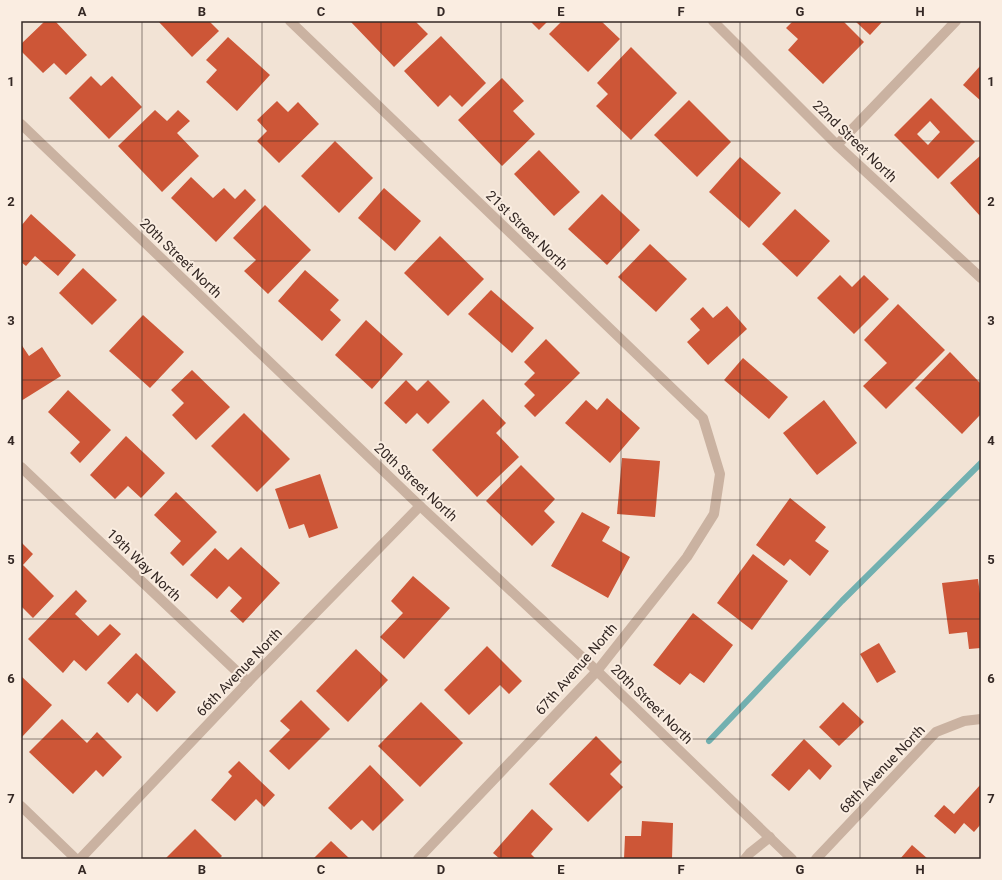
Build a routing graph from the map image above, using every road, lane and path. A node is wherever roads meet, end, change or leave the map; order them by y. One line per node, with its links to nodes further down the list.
1 (290, 21): 8 (street, 21st Street North)
2 (713, 21): 5 (street, 22nd Street North)
3 (956, 21): 5 (street)
4 (21, 124): 9 (street, 20th Street North)
5 (837, 145): 6 (street, 22nd Street North)
6 (981, 278)
7 (21, 467): 11 (street, 19th Way North)
8 (720, 474): 10 (street, 67th Avenue North)
9 (420, 506): 10 (street, 20th Street North); 11 (street, 66th Avenue North)
10 (597, 671): 14 (street, 20th Street North); 17 (street, 67th Avenue North)
11 (248, 682): 16 (street, 66th Avenue North)
12 (981, 719): 20 (street, 68th Avenue North)
13 (21, 806): 15 (street)
14 (770, 837): 18 (street); 19 (street, 20th Street North)
15 (76, 859)
16 (80, 859)
17 (418, 859)
18 (745, 859)
19 (792, 859)
20 (816, 859)

